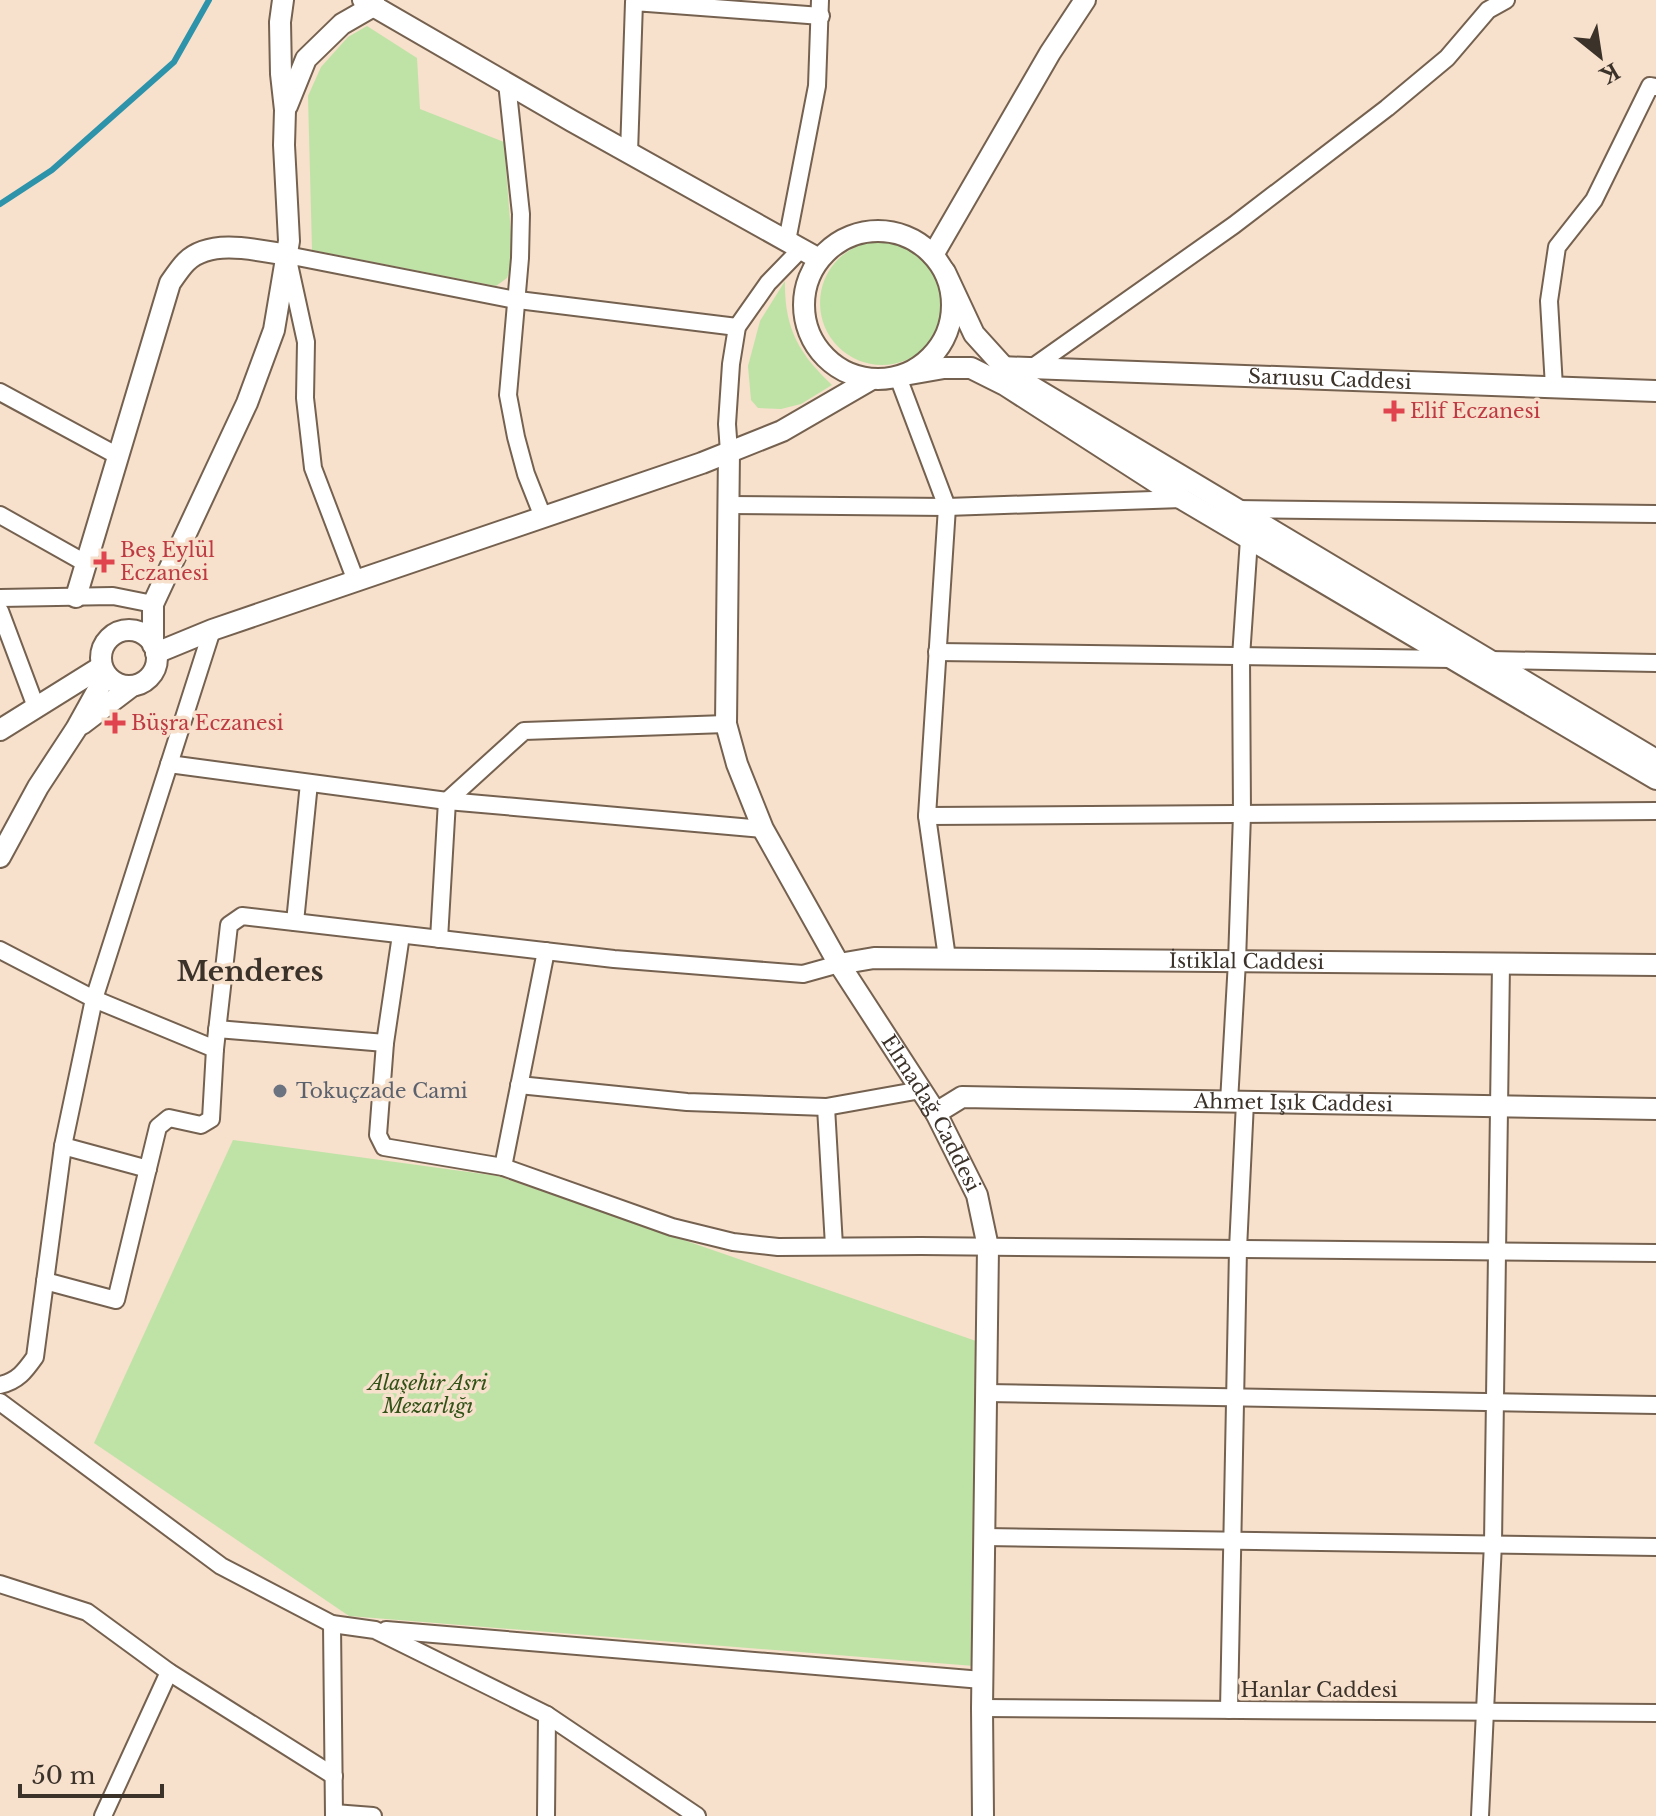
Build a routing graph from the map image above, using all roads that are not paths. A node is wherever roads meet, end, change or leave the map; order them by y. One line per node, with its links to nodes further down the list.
1 (283, 0): 9 (street)
2 (1085, 0): 13 (street)
3 (1506, 0): 5 (street)
4 (369, 3): 7 (street); 9 (street)
5 (1485, 5): 18 (street)
6 (821, 8): 10 (street); 11 (street)
7 (507, 83): 10 (street); 15 (street)
8 (1656, 87): 22 (street)
9 (285, 110): 12 (street)
10 (629, 153): 11 (street)
11 (802, 250): 13 (street); 16 (street); 21 (street)
12 (287, 255): 15 (street); 26 (street); 36 (street); 39 (street)
13 (933, 255): 14 (street)
14 (945, 272): 17 (street); 20 (street)
15 (515, 300): 16 (street); 33 (street)
16 (737, 327): 25 (street)
17 (1003, 366): 18 (street, Sarıusu Caddesi); 19 (street, Sarıusu Caddesi); 30 (street)
18 (1033, 367): 22 (street, Sarıusu Caddesi)
19 (971, 368): 20 (street, Sarıusu Caddesi); 27 (street)
20 (901, 376): 21 (street); 29 (street)
21 (870, 380): 25 (street)
22 (1554, 387): 23 (street, Sarıusu Caddesi)
23 (1656, 391)
24 (0, 392): 26 (street)
25 (729, 452): 28 (street, Elmadağ Caddesi); 33 (street)
26 (118, 456): 35 (street)
27 (1182, 499): 29 (street); 34 (street)
28 (728, 505): 29 (street); 52 (street, Elmadağ Caddesi)
29 (947, 507): 44 (street)
30 (1235, 509): 31 (street); 47 (street)
31 (1656, 514)
32 (0, 515): 35 (street)
33 (543, 517): 36 (street)
34 (1249, 539): 45 (street); 46 (street)
35 (87, 564): 37 (street)
36 (356, 581): 41 (street)
37 (76, 597): 38 (street); 39 (street)
38 (0, 598)
39 (153, 604): 42 (street); 43 (street)
40 (0, 611): 51 (street)
41 (212, 630): 43 (street); 56 (street)
42 (115, 634): 43 (street); 49 (street)
43 (155, 649): 50 (street)
44 (937, 652): 45 (street); 62 (street)
45 (1241, 657): 46 (street); 61 (street)
46 (1452, 659): 57 (street)
47 (1490, 660): 48 (street); 55 (street)
48 (1656, 663)
49 (104, 671): 50 (street); 51 (street); 53 (street)
50 (132, 686): 53 (street)
51 (36, 707): 54 (street)
52 (726, 724): 59 (street); 63 (street, Elmadağ Caddesi)
53 (76, 729): 64 (street)
54 (0, 730)
55 (1656, 760)
56 (169, 764): 58 (street); 75 (street)
57 (1656, 779)
58 (309, 783): 59 (street); 65 (street)
59 (447, 801): 63 (street); 67 (street)
60 (1656, 811): 61 (street)
61 (1242, 814): 62 (street); 71 (street)
62 (927, 816): 70 (street)
63 (763, 829): 72 (street, Elmadağ Caddesi)
64 (0, 857)
65 (295, 922): 66 (street); 76 (street)
66 (401, 935): 67 (street); 77 (street)
67 (439, 939): 69 (street)
68 (0, 950): 75 (street)
69 (546, 951): 72 (street); 79 (street)
70 (947, 958): 71 (street, İstiklal Caddesi); 72 (street, İstiklal Caddesi)
71 (1237, 961): 73 (street, İstiklal Caddesi); 81 (street)
72 (839, 964): 80 (street, Elmadağ Caddesi)
73 (1501, 964): 74 (street, İstiklal Caddesi); 83 (street)
74 (1656, 965)
75 (94, 999): 78 (street); 86 (street)
76 (217, 1029): 77 (street); 78 (street)
77 (385, 1043): 87 (street)
78 (215, 1049): 88 (street)
79 (519, 1085): 82 (street); 87 (street)
80 (921, 1090): 82 (street); 85 (street, Elmadağ Caddesi)
81 (1237, 1102): 83 (street, Ahmet Işık Caddesi); 85 (street, Ahmet Işık Caddesi); 91 (street)
82 (826, 1107): 89 (street)
83 (1499, 1107): 84 (street, Ahmet Işık Caddesi); 92 (street)
84 (1656, 1109)
85 (936, 1113): 90 (street, Elmadağ Caddesi)
86 (63, 1146): 88 (street); 94 (street)
87 (503, 1167): 89 (street)
88 (148, 1169): 94 (street)
89 (834, 1246): 90 (street)
90 (988, 1247): 91 (street); 96 (street, Elmadağ Caddesi)
91 (1238, 1249): 92 (street); 97 (street)
92 (1497, 1252): 93 (street); 99 (street)
93 (1656, 1253)
94 (45, 1281): 95 (street)
95 (0, 1385)
96 (986, 1393): 97 (street); 101 (street, Elmadağ Caddesi)
97 (1235, 1398): 99 (street); 102 (street)
98 (0, 1402): 106 (street)
99 (1495, 1402): 100 (street); 103 (street)
100 (1656, 1405)
101 (984, 1537): 102 (street); 109 (street, Elmadağ Caddesi)
102 (1232, 1540): 103 (street); 111 (street)
103 (1493, 1543): 104 (street); 112 (street)
104 (1656, 1547)
105 (0, 1584): 108 (street)
106 (332, 1624): 107 (street); 115 (street)
107 (375, 1630): 109 (street); 114 (street)
108 (169, 1672): 115 (street); 117 (street)
109 (982, 1680): 110 (street, Elmadağ Caddesi)
110 (982, 1708): 111 (street, Hanlar Caddesi); 121 (street, Elmadağ Caddesi)
111 (1229, 1710): 112 (street, Hanlar Caddesi)
112 (1485, 1712): 113 (street, Hanlar Caddesi); 122 (street)
113 (1656, 1713)
114 (547, 1715): 119 (street); 120 (street)
115 (334, 1776): 116 (street)
116 (334, 1815): 118 (street)
117 (103, 1816)
118 (373, 1816)
119 (546, 1816)
120 (697, 1816)
121 (983, 1816)
122 (1480, 1816)

